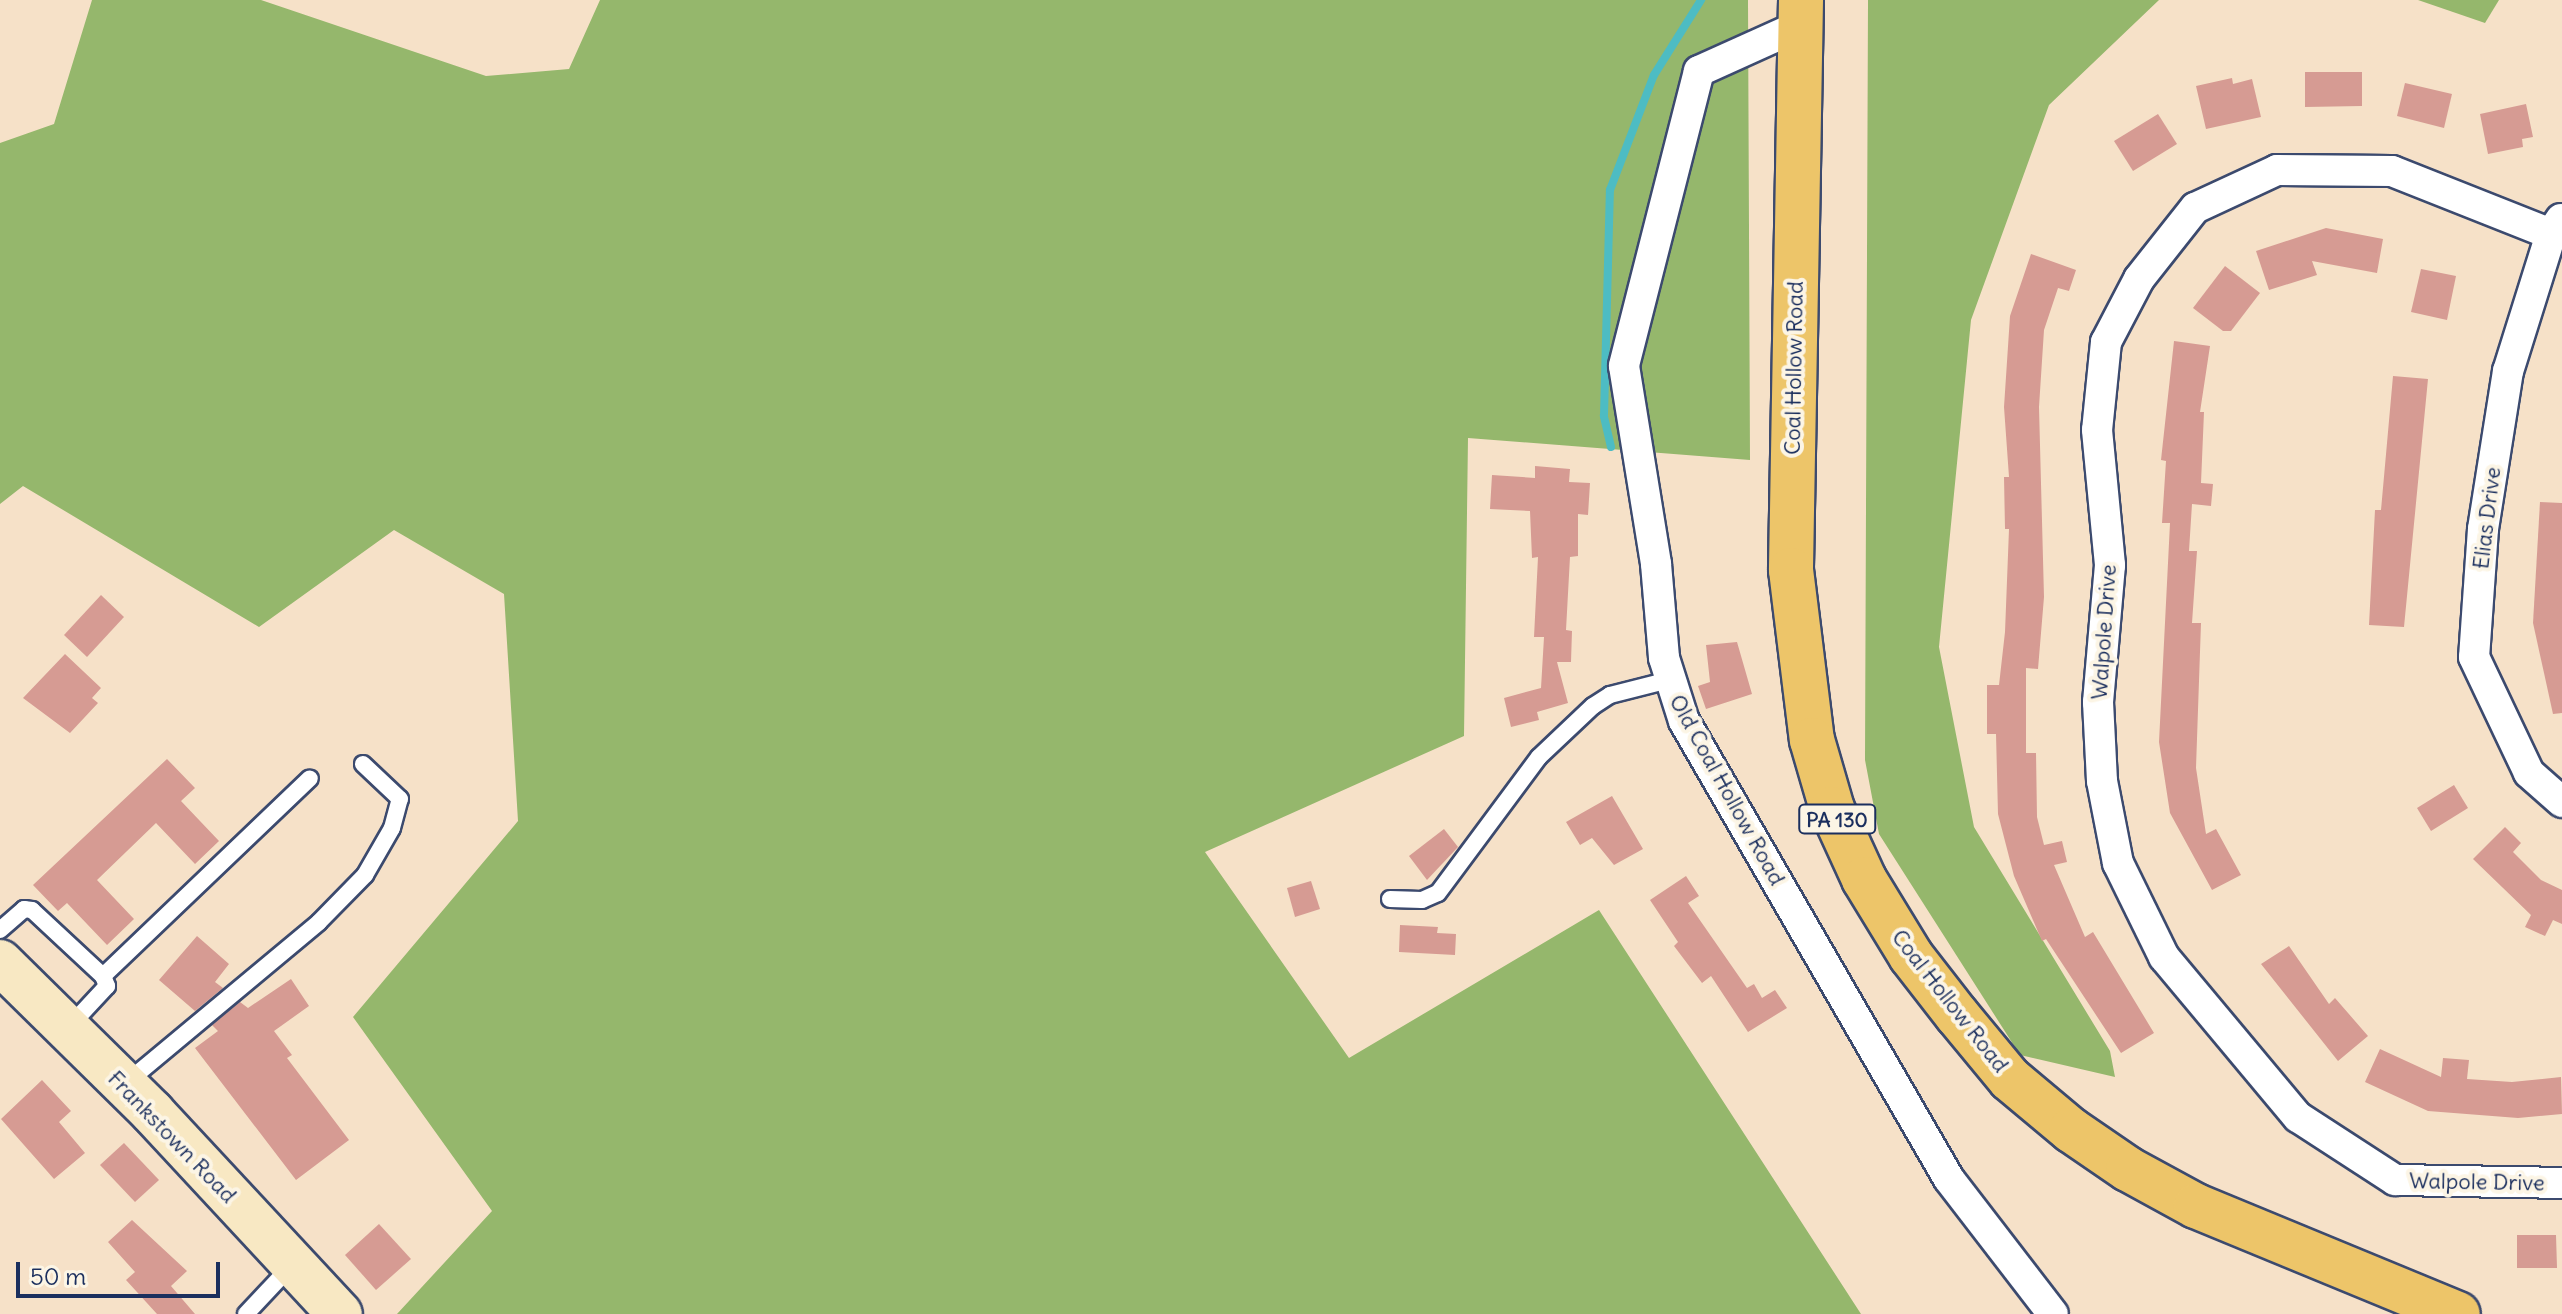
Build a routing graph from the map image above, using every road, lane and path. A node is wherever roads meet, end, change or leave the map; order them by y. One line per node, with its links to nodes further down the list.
1 (1801, 12): 3 (street, Old Coal Hollow Road); 18 (main road, Coal Hollow Road / PA 130)
2 (2556, 226): 6 (street, Elias Drive); 13 (street, Walpole Drive)
3 (1669, 680): 7 (lane); 17 (street, Old Coal Hollow Road)
4 (363, 764): 12 (lane)
5 (310, 778): 10 (lane)
6 (2562, 802)
7 (1390, 899)
8 (0, 930): 10 (lane)
9 (0, 962): 11 (main road, Frankstown Road)
10 (103, 976): 11 (lane)
11 (67, 1030): 12 (main road, Frankstown Road)
12 (122, 1086): 14 (main road, Frankstown Road)
13 (2562, 1183)
14 (293, 1264): 15 (lane); 16 (main road, Frankstown Road)
15 (246, 1314)
16 (340, 1314)
17 (2053, 1314)
18 (2458, 1314)

